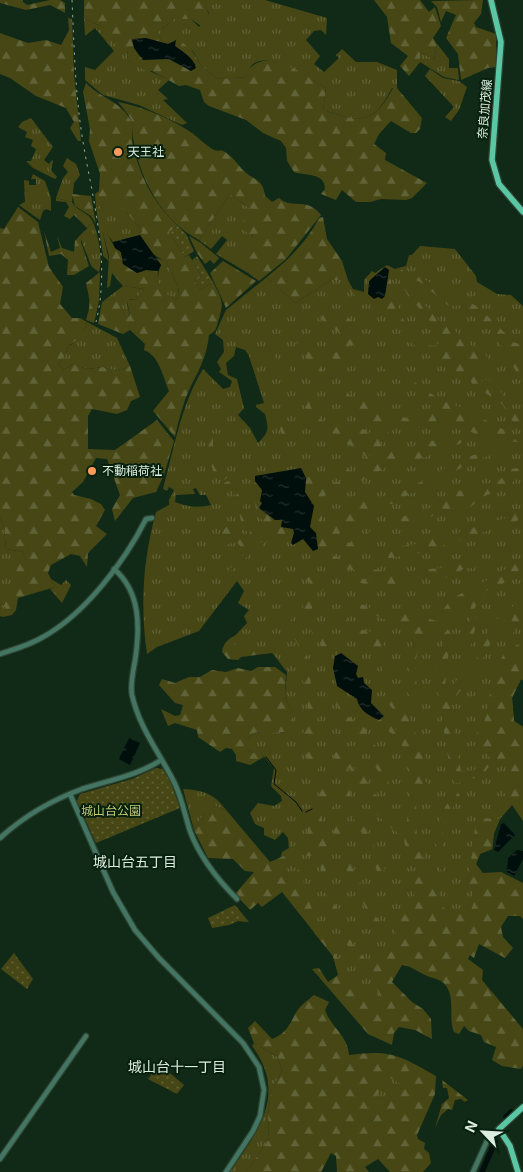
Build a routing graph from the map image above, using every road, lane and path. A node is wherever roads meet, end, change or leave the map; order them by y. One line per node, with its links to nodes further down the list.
1 (492, 0): 2 (main road, 奈良加茂線)
2 (523, 212)
3 (152, 518): 4 (street)
4 (114, 569): 5 (street); 6 (street)
5 (0, 654)
6 (161, 760): 7 (street); 9 (street)
7 (70, 794): 8 (street); 14 (street)
8 (0, 838)
9 (237, 899)
10 (86, 1036): 13 (street)
11 (523, 1107): 12 (main road)
12 (499, 1130): 15 (street); 16 (main road)
13 (0, 1159)
14 (226, 1172)
15 (473, 1172)
16 (518, 1172)

